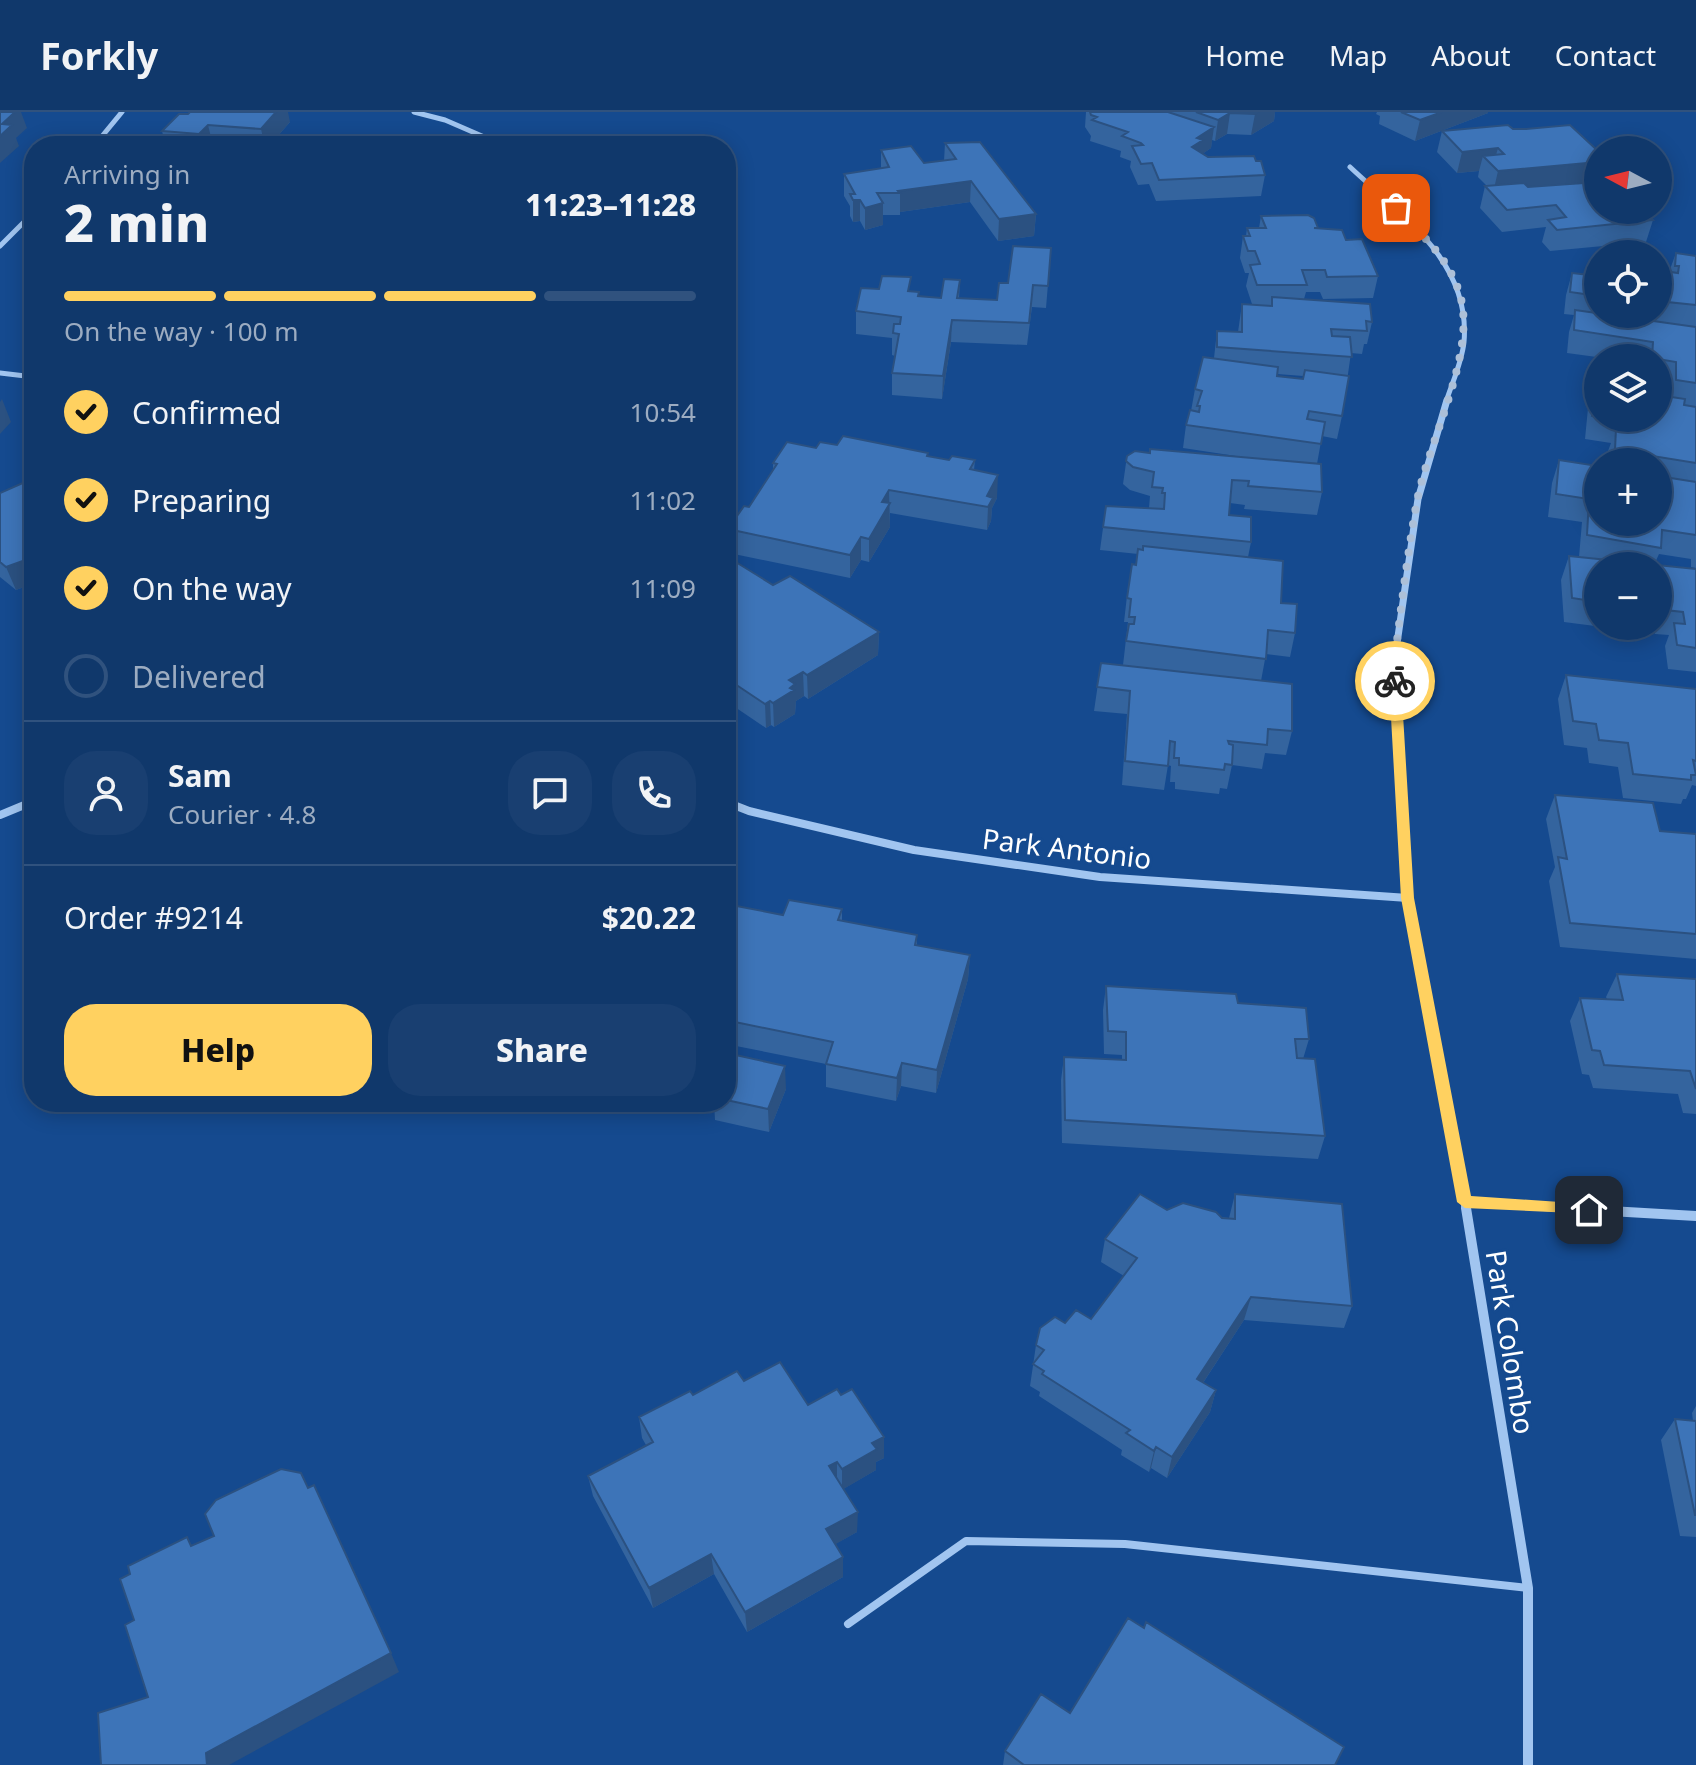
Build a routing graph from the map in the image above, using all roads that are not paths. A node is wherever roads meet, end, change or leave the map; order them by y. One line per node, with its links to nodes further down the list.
1 (122, 112): 3 (street)
2 (414, 112): 4 (street)
3 (102, 136)
4 (482, 136)
5 (1350, 167): 13 (street, Park Colombo)
6 (24, 222): 7 (street)
7 (0, 246)
8 (0, 373): 9 (street)
9 (24, 376)
10 (24, 805): 12 (street)
11 (736, 806): 13 (street, Park Antonio)
12 (0, 815)
13 (1408, 898): 14 (street, Park Colombo)
14 (1465, 1202): 15 (street); 16 (street, Park Colombo)
15 (1696, 1216)
16 (1528, 1588): 17 (lane); 18 (street, Park Colombo)
17 (848, 1624)
18 (1528, 1765)

